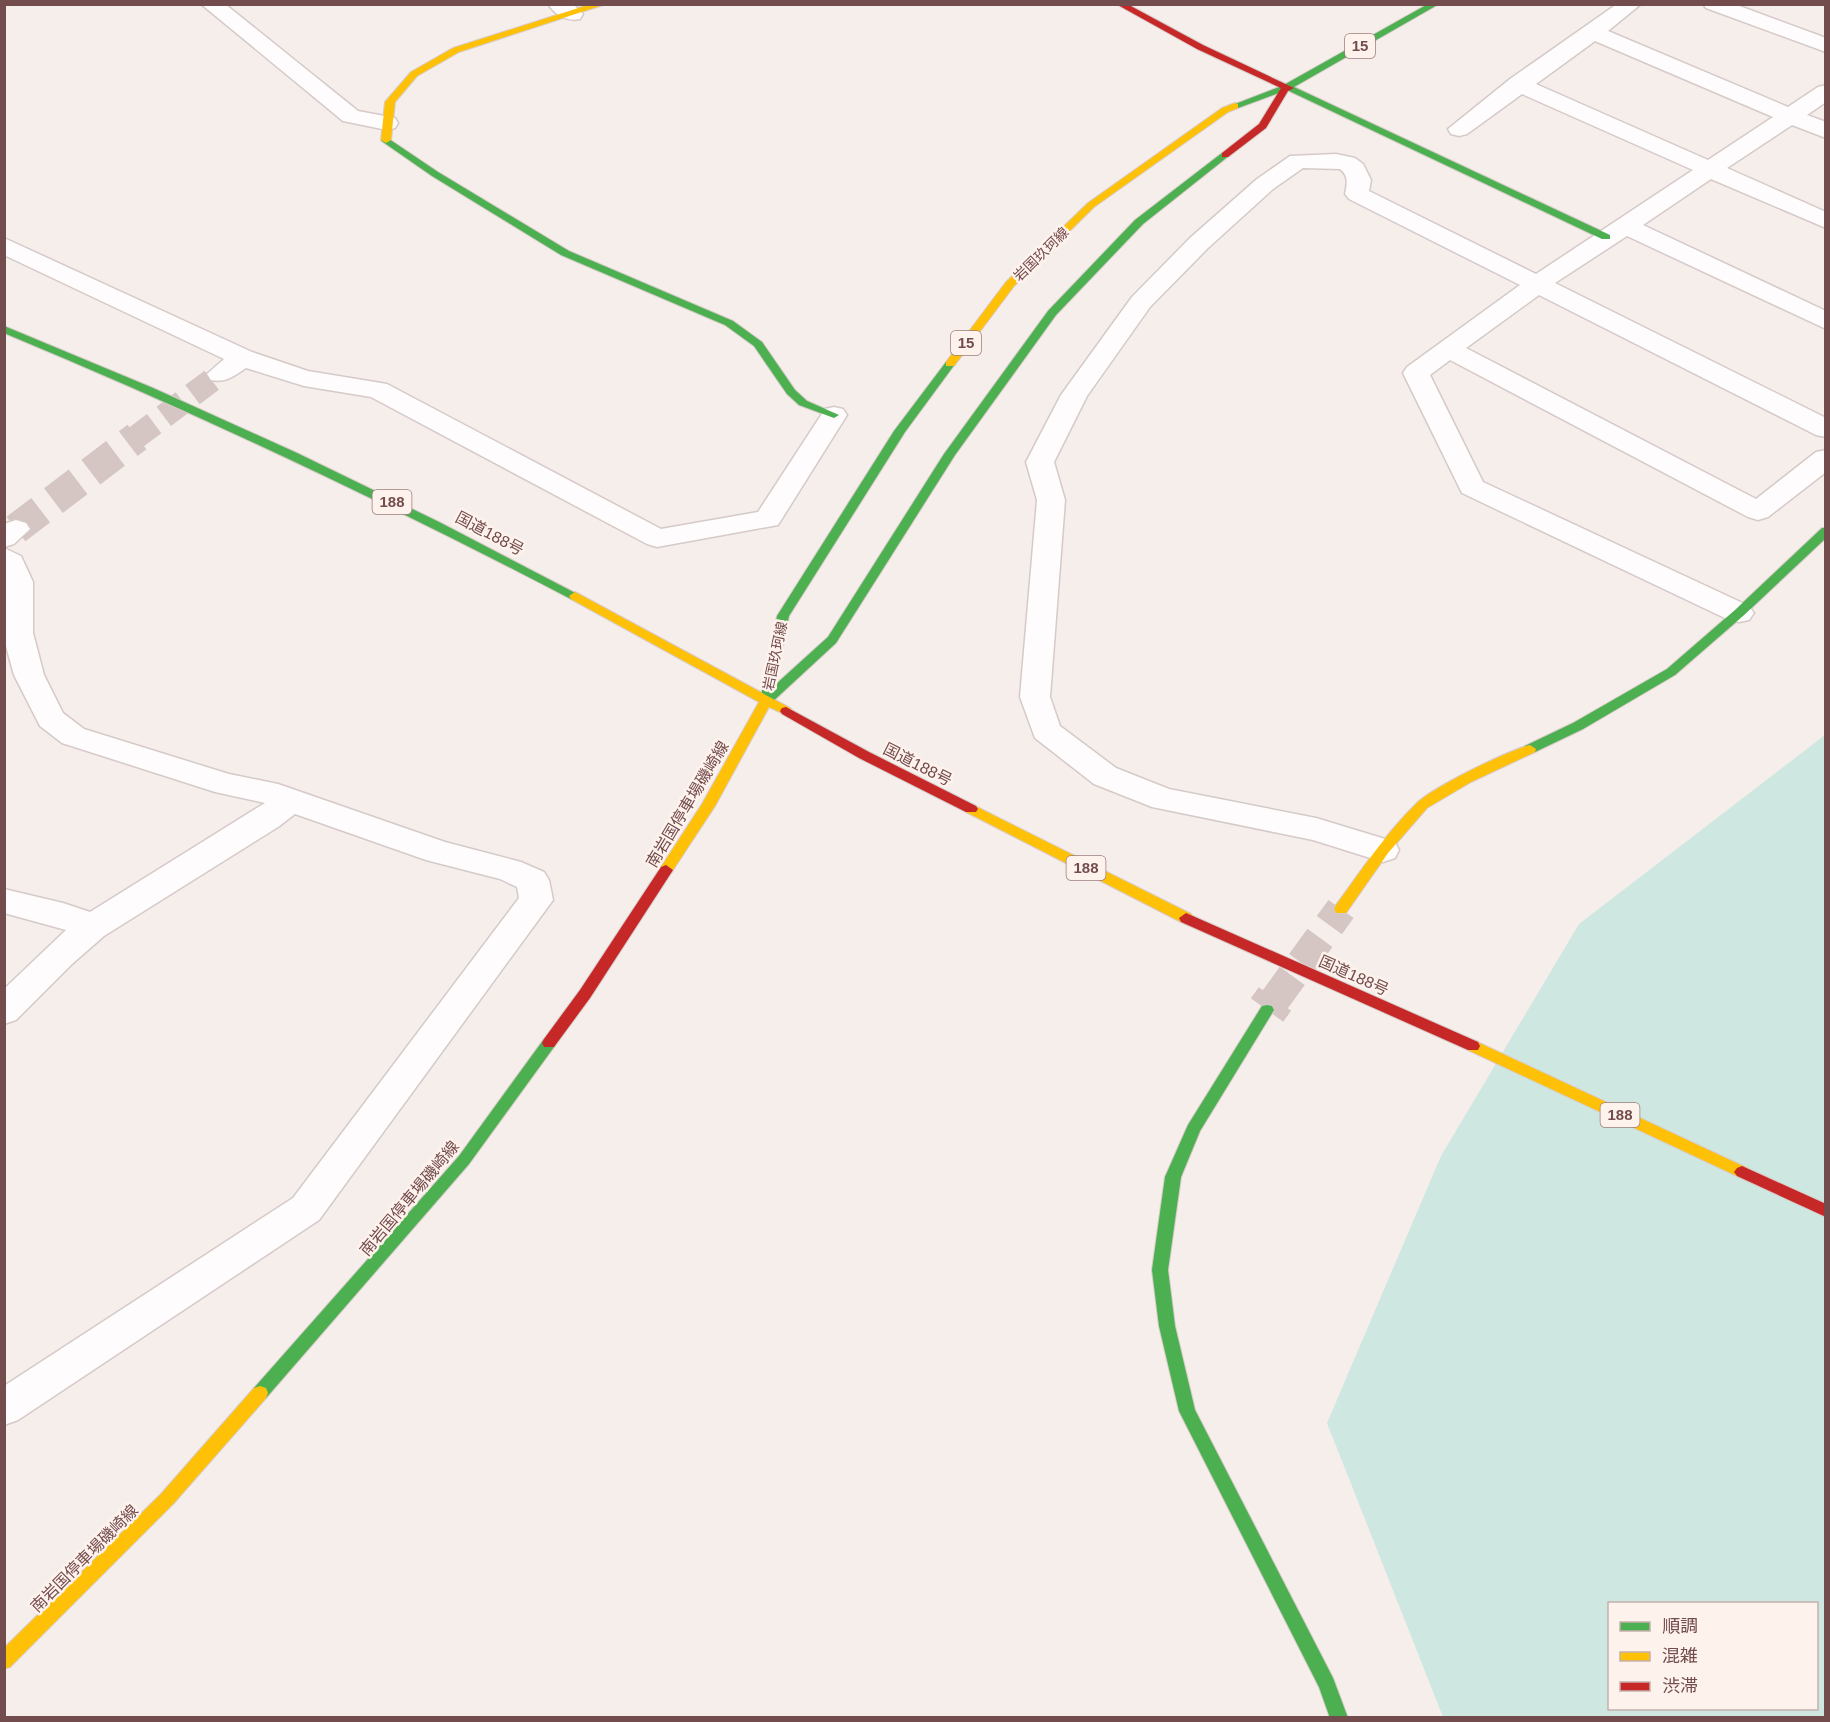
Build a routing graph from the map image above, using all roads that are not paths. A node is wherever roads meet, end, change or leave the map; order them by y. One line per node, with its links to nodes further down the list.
1 (211, 4): 14 (street)
2 (602, 4): 7 (main road)
3 (1120, 4): 11 (main road)
4 (1435, 4): 11 (main road, 岩国玖珂線 / 15)
5 (1631, 4): 8 (street)
6 (1713, 4): 9 (street)
7 (565, 9): 14 (main road)
8 (1593, 32): 10 (street); 13 (street)
9 (1826, 46)
10 (1518, 84): 15 (street); 17 (street)
11 (1285, 88): 19 (main road); 33 (main road, 岩国玖珂線); 33 (main road, 岩国玖珂線 / 15)
12 (1826, 92): 13 (street)
13 (1788, 116): 16 (street); 17 (street)
14 (387, 123): 27 (main road)
15 (1459, 129)
16 (1826, 131)
17 (1710, 169): 18 (street); 19 (street)
18 (1826, 221)
19 (1615, 231): 21 (street); 22 (street)
20 (4, 245): 25 (street)
21 (1536, 285): 24 (street); 28 (street); 35 (street)
22 (1826, 321)
23 (4, 329): 33 (main road, 国道188号 / 188)
24 (1448, 349): 29 (street); 32 (street)
25 (243, 358): 26 (street); 27 (street)
26 (220, 374)
27 (834, 415)
28 (1826, 429)
29 (1826, 458)
30 (1826, 531): 32 (main road)
31 (4, 557): 34 (street)
32 (1739, 612): 35 (main road)
33 (766, 701): 41 (main road, 国道188号 / 188); 43 (main road, 南岩国停車場磯崎線)
34 (291, 800): 38 (street); 42 (street)
35 (1383, 850): 37 (main road)
36 (4, 901): 38 (street)
37 (1341, 909)
38 (92, 927): 40 (street)
39 (1267, 1010): 44 (main road)
40 (4, 1011)
41 (1826, 1211)
42 (4, 1408)
43 (4, 1661)
44 (1339, 1718)

